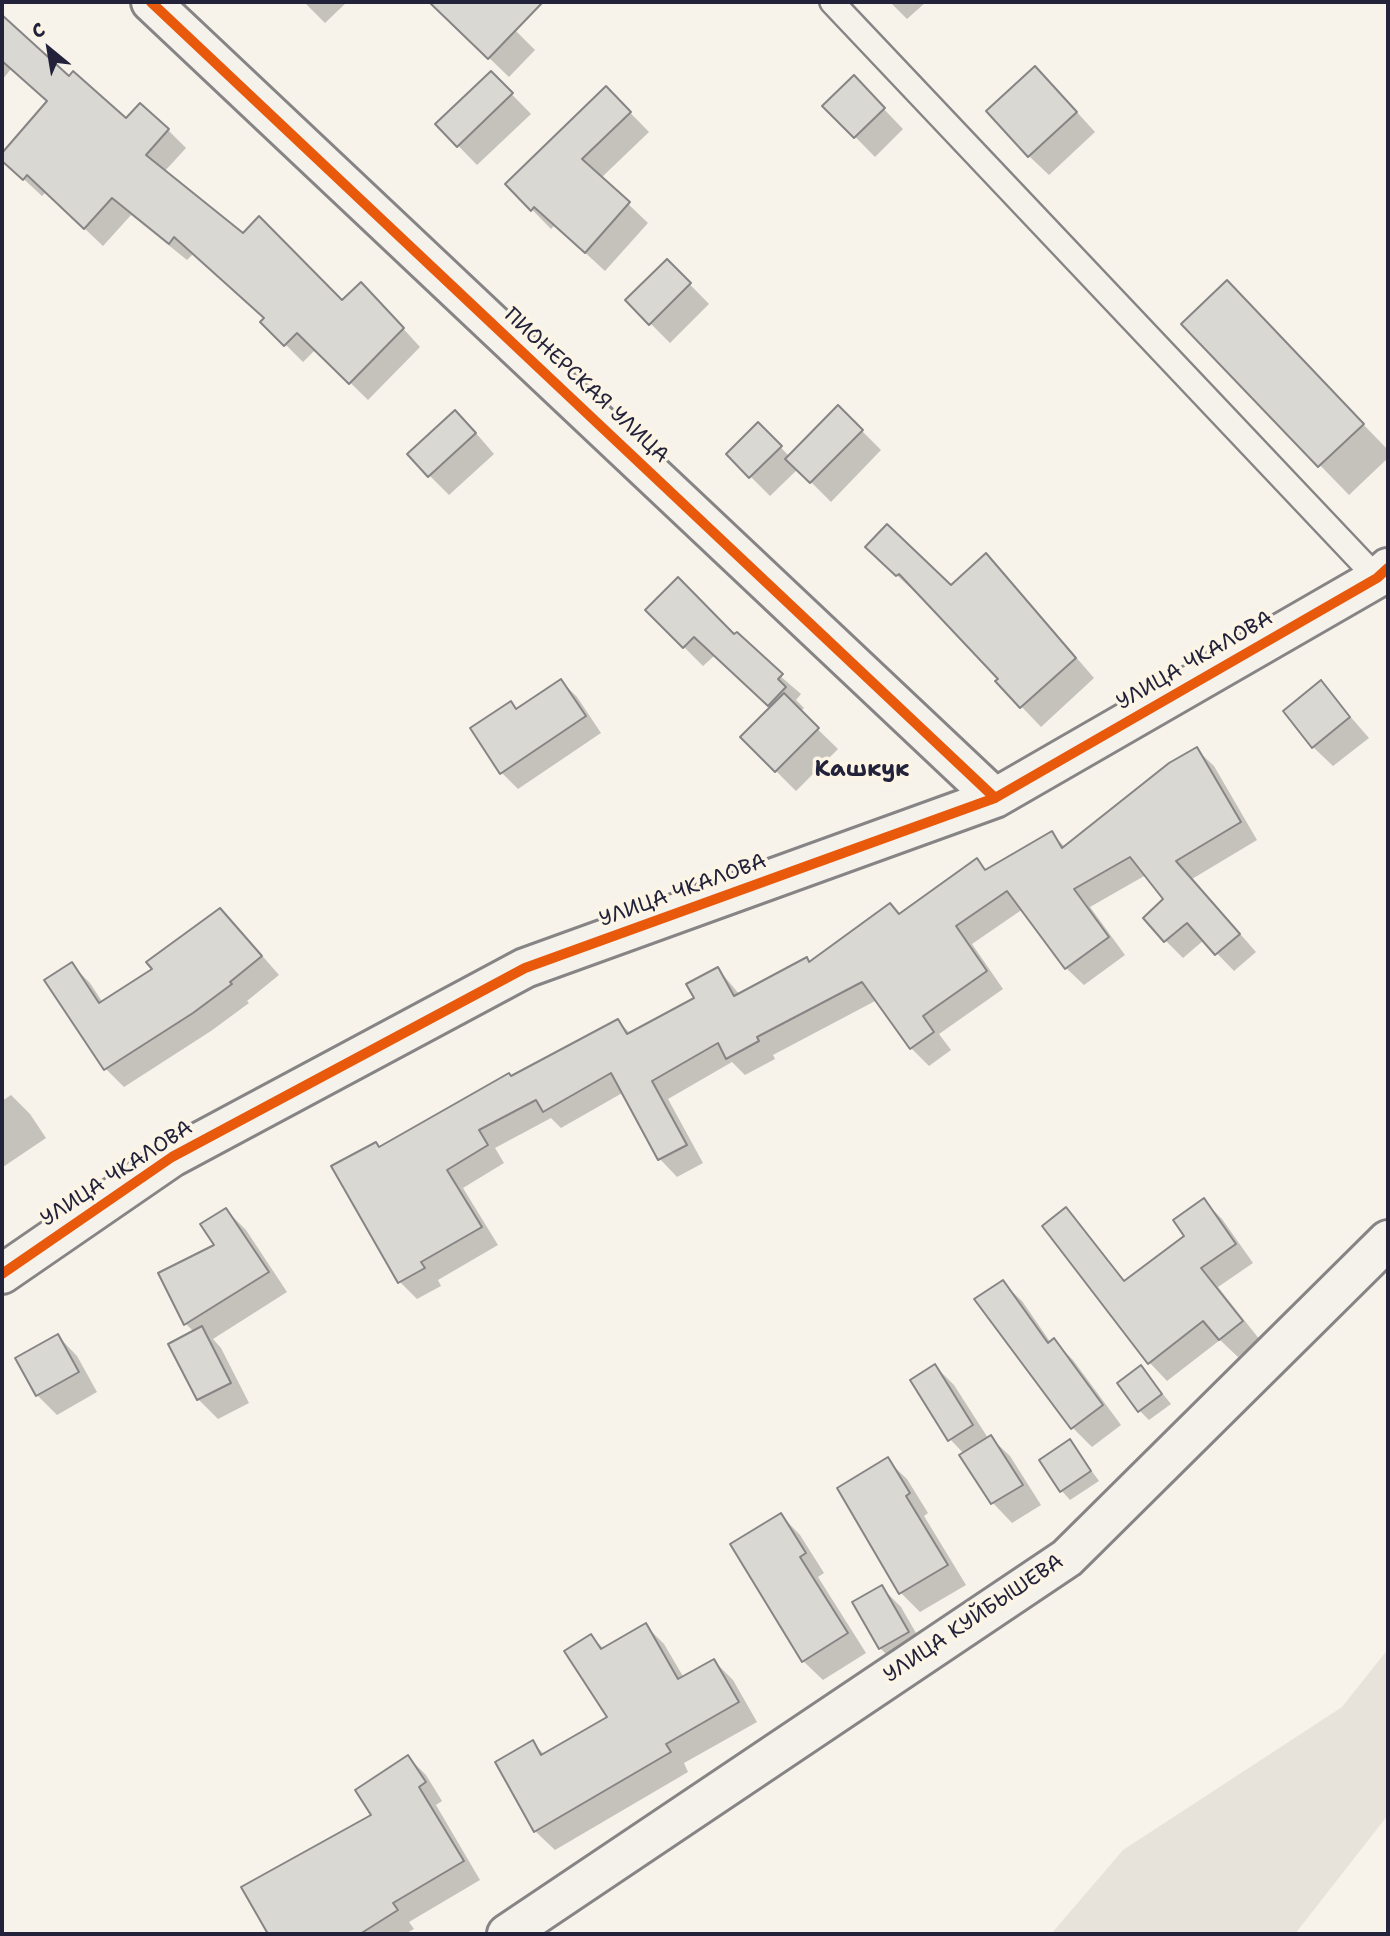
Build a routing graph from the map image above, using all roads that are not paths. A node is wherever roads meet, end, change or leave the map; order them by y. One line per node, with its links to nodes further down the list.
1 (151, 2): 4 (street, ПИОНЕРСКАЯ УЛИЦА)
2 (832, 2): 3 (lane)
3 (1384, 577): 4 (street, УЛИЦА ЧКАЛОВА)
4 (995, 798): 6 (street, УЛИЦА ЧКАЛОВА)
5 (1388, 1240): 7 (street, УЛИЦА КУЙБЫШЕВА)
6 (2, 1273)
7 (508, 1934)

